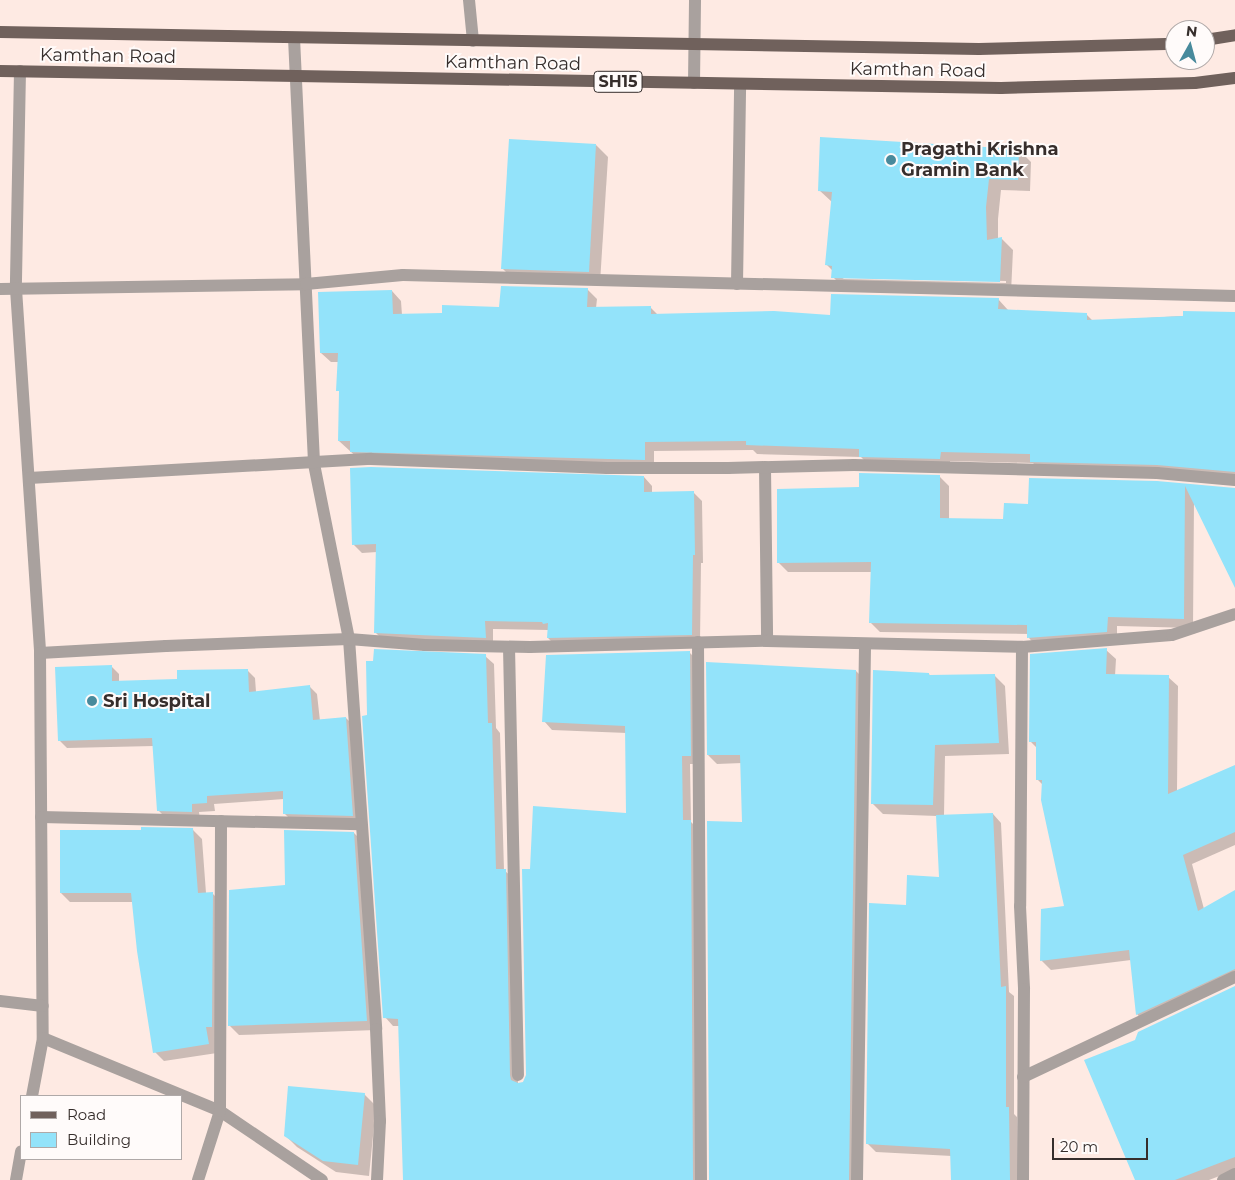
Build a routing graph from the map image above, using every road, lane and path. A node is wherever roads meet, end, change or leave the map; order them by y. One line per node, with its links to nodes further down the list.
1 (469, 0): 7 (street)
2 (695, 0): 9 (street)
3 (0, 32): 5 (main road, Kamthan Road / SH15)
4 (1235, 35): 6 (main road)
5 (294, 38): 7 (main road, Kamthan Road / SH15); 12 (street)
6 (1215, 38)
7 (473, 41): 9 (main road, Kamthan Road / SH15)
8 (1165, 44): 9 (main road, Kamthan Road / SH15)
9 (696, 46): 14 (street)
10 (0, 71): 11 (main road, Kamthan Road / SH15)
11 (20, 71): 12 (main road, Kamthan Road / SH15); 19 (street)
12 (296, 76): 14 (main road, Kamthan Road / SH15); 16 (street)
13 (1235, 78): 15 (main road, Kamthan Road / SH15)
14 (694, 83): 15 (main road, Kamthan Road / SH15)
15 (740, 84): 17 (street)
16 (306, 284): 17 (street); 19 (street); 21 (street)
17 (737, 284): 20 (street)
18 (0, 289): 19 (street)
19 (16, 289): 23 (street)
20 (1235, 296)
21 (314, 464): 22 (street); 23 (street); 26 (street)
22 (765, 467): 24 (street); 27 (street)
23 (29, 478): 32 (street)
24 (1235, 480)
25 (1235, 614): 31 (street)
26 (349, 639): 30 (street); 32 (street); 35 (street)
27 (767, 641): 28 (street); 29 (street)
28 (698, 642): 30 (street); 52 (street)
29 (865, 644): 31 (street); 53 (street)
30 (508, 647): 40 (street)
31 (1022, 647): 41 (street)
32 (40, 653): 33 (street)
33 (41, 818): 34 (street); 38 (street)
34 (221, 821): 35 (street); 45 (street)
35 (361, 824): 51 (street)
36 (1235, 977): 41 (street)
37 (0, 1000): 38 (street)
38 (43, 1006): 39 (street)
39 (43, 1038): 42 (street); 43 (street)
40 (518, 1075)
41 (1024, 1077): 54 (street)
42 (32, 1095)
43 (181, 1095)
44 (182, 1095): 45 (street)
45 (220, 1111): 49 (street); 50 (street)
46 (20, 1157): 48 (street)
47 (1235, 1174): 55 (street)
48 (16, 1180)
49 (198, 1180)
50 (322, 1180)
51 (377, 1180)
52 (702, 1180)
53 (857, 1180)
54 (1023, 1180)
55 (1223, 1180)

